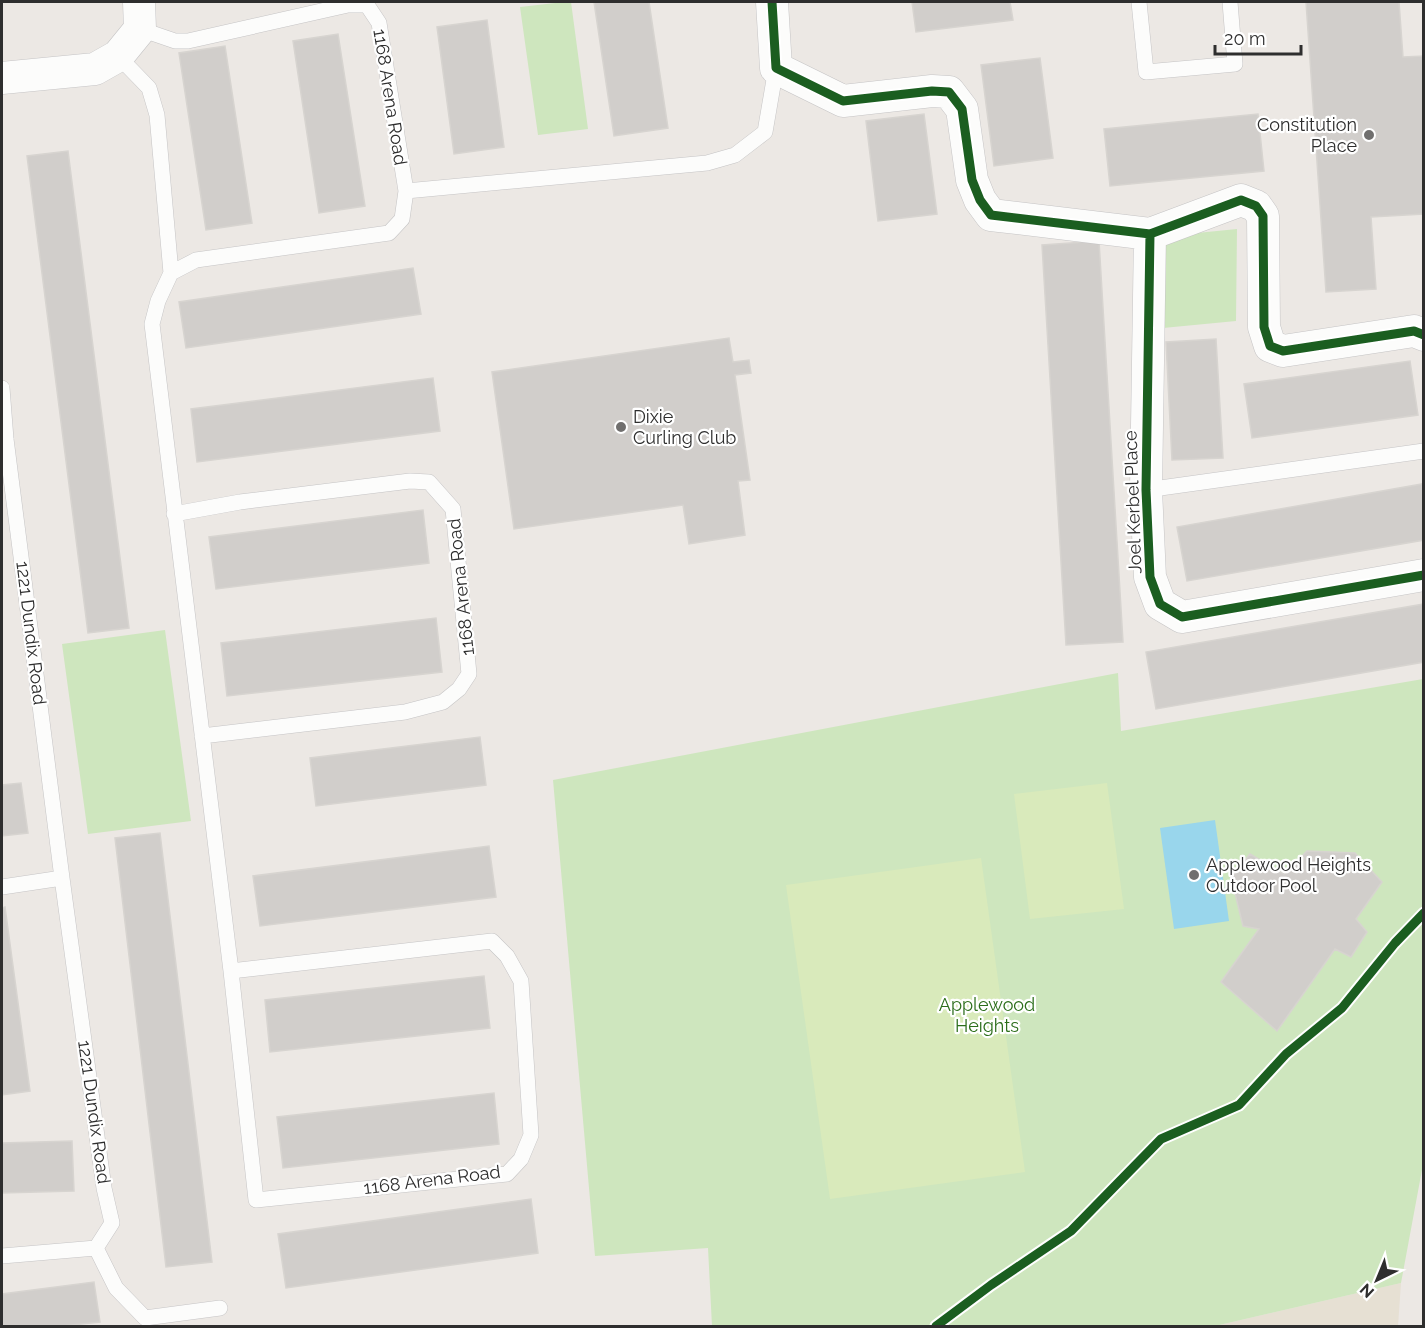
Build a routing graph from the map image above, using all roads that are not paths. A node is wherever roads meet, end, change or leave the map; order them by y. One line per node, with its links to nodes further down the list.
1 (772, 2): 5 (street)
2 (1139, 2): 3 (lane)
3 (1230, 2)
4 (131, 33): 6 (street); 7 (lane, 1168 Arena Road); 9 (lane, 1168 Arena Road)
5 (776, 68): 7 (lane); 8 (street)
6 (2, 78)
7 (406, 191): 9 (lane, 1168 Arena Road)
8 (1150, 234): 10 (street); 13 (street, Joel Kerbel Place)
9 (171, 273): 14 (lane, 1168 Arena Road)
10 (1424, 335)
11 (2, 388): 17 (lane, 1221 Dundix Road)
12 (1424, 451): 13 (lane)
13 (1146, 490): 15 (street, Joel Kerbel Place)
14 (174, 514): 16 (lane, 1168 Arena Road); 16 (lane, 1168 Arena Road)
15 (1424, 575)
16 (202, 736): 19 (lane, 1168 Arena Road)
17 (62, 878): 18 (lane); 20 (lane, 1221 Dundix Road)
18 (2, 887)
19 (231, 971): 19 (lane, 1168 Arena Road)
20 (96, 1248): 21 (lane); 22 (lane)
21 (2, 1256)
22 (220, 1308)

